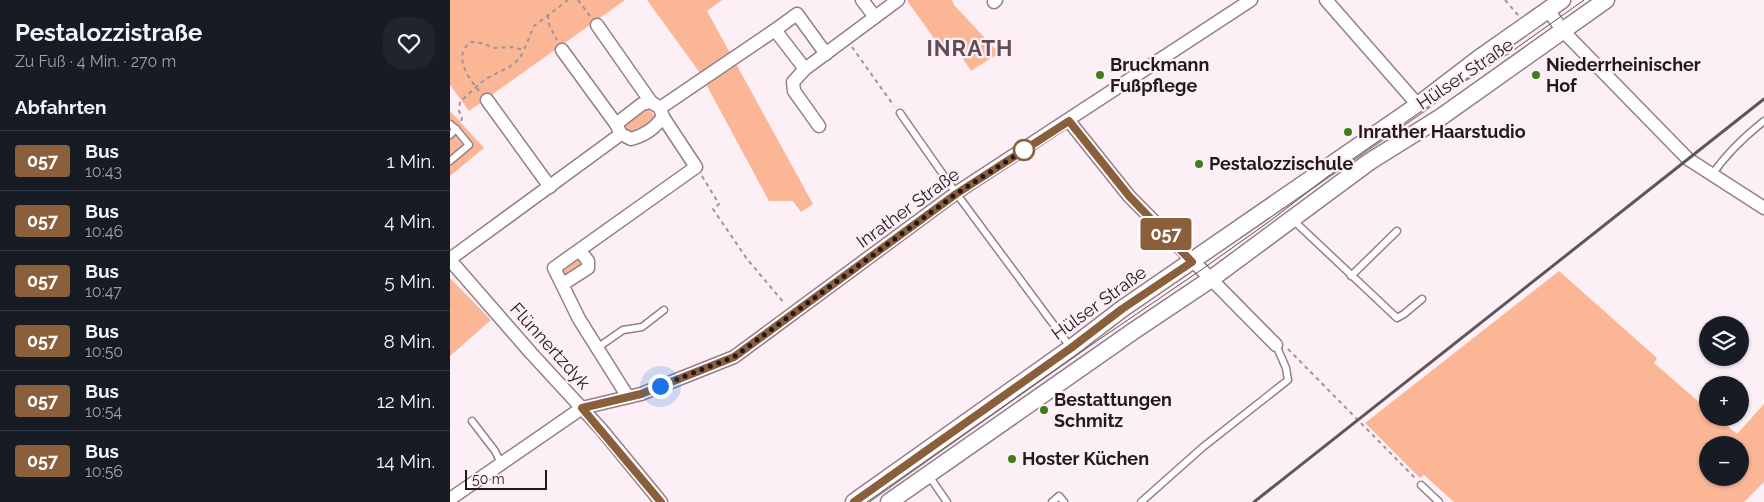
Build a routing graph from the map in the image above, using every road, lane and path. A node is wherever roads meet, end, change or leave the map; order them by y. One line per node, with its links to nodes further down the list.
1 (568, 0): 11 (path)
2 (578, 0): 14 (path)
3 (862, 0): 12 (street)
4 (898, 0): 12 (street)
5 (1251, 0): 27 (street, Inrather Straße)
6 (1326, 0): 24 (street, Hülser Straße)
7 (1505, 0): 13 (path)
8 (1562, 0): 10 (street, Hülser Straße)
9 (1606, 0): 16 (street, Hülser Straße)
10 (1548, 10): 13 (street, Hülser Straße); 16 (street)
11 (548, 15): 18 (path); 19 (path)
12 (875, 17): 17 (street)
13 (1526, 24): 24 (street, Hülser Straße)
14 (597, 25): 25 (street)
15 (775, 30): 20 (street); 21 (street); 25 (street)
16 (1563, 31): 36 (street); 40 (street, Hülser Straße)
17 (847, 38): 20 (street); 26 (path)
18 (524, 50): 22 (path); 22 (path)
19 (562, 50): 31 (street)
20 (826, 54): 21 (street)
21 (804, 69): 30 (street)
22 (477, 88): 32 (path)
23 (488, 100): 37 (street)
24 (1418, 105): 44 (street, Hülser Straße)
25 (658, 109): 31 (street); 31 (street); 35 (street)
26 (900, 113): 38 (lane)
27 (1069, 121): 38 (street, Inrather Straße); 44 (street)
28 (1764, 121): 36 (lane)
29 (450, 124): 32 (lane)
30 (819, 126)
31 (618, 129): 37 (street)
32 (456, 130): 33 (lane); 34 (lane)
33 (450, 135)
34 (450, 161)
35 (696, 167): 42 (street); 50 (path)
36 (1712, 175): 39 (street)
37 (550, 187): 43 (street)
38 (956, 194): 50 (street, Inrather Straße); 53 (lane)
39 (1764, 208)
40 (1292, 219): 45 (lane); 46 (street, Hülser Straße)
41 (1397, 231): 45 (lane)
42 (580, 251): 47 (street); 47 (street)
43 (450, 259): 55 (street, Flünnertzdyk)
44 (1192, 262): 46 (street); 53 (street, Hülser Straße)
45 (1351, 276): 48 (lane)
46 (1212, 279): 51 (street); 58 (street, Hülser Straße)
47 (562, 284): 52 (street)
48 (1422, 299)
49 (664, 310): 52 (lane)
50 (793, 314): 54 (street, Inrather Straße)
51 (1276, 345): 59 (path); 67 (lane)
52 (597, 348): 54 (street)
53 (1071, 348): 62 (street, Hülser Straße)
54 (628, 397): 55 (street, Inrather Straße)
55 (582, 408): 57 (street, Inrather Straße); 61 (street, Flünnertzdyk)
56 (472, 420): 57 (lane)
57 (501, 463): 60 (street, Inrather Straße)
58 (928, 475): 63 (street, Hülser Straße); 64 (lane)
59 (1421, 485): 68 (lane)
60 (450, 499)
61 (661, 502)
62 (854, 502)
63 (889, 502)
64 (947, 502)
65 (1052, 502): 66 (lane)
66 (1064, 502)
67 (1141, 502)
68 (1439, 502)

